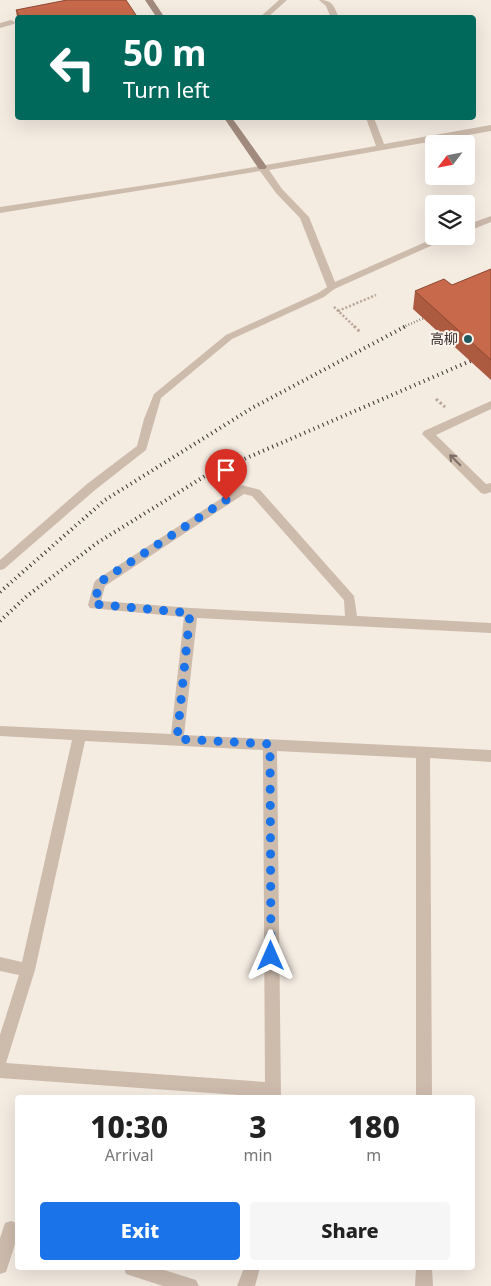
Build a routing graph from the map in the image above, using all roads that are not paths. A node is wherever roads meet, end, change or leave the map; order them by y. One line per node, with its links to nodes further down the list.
1 (149, 0): 4 (street)
2 (283, 0): 5 (lane)
3 (323, 0): 6 (street)
4 (159, 15)
5 (266, 15)
6 (333, 15)
7 (11, 22): 8 (lane)
8 (0, 26)
9 (229, 120): 13 (street)
10 (371, 120): 12 (street)
11 (491, 128): 12 (street)
12 (381, 146): 13 (street)
13 (262, 167): 14 (street); 18 (street)
14 (0, 210)
15 (491, 219): 16 (street)
16 (475, 225)
17 (428, 245): 18 (street)
18 (332, 287): 21 (lane)
19 (489, 410): 20 (street, one-way to 19)
20 (491, 487)
21 (0, 566)
22 (190, 613): 23 (street); 23 (street); 27 (street)
23 (350, 621): 24 (street)
24 (491, 628)
25 (0, 731): 26 (street)
26 (80, 734): 27 (street); 32 (street)
27 (177, 739): 28 (street)
28 (270, 744): 29 (street); 35 (street)
29 (423, 753): 30 (street); 36 (street)
30 (491, 756)
31 (0, 964): 32 (street)
32 (28, 970): 33 (street)
33 (0, 1060)
34 (0, 1070): 35 (street)
35 (272, 1094)
36 (424, 1095)
37 (9, 1229): 38 (street)
38 (0, 1266)
39 (138, 1270): 42 (street)
40 (251, 1270): 43 (street)
41 (424, 1270): 44 (street)
42 (190, 1286)
43 (246, 1286)
44 (424, 1286)

